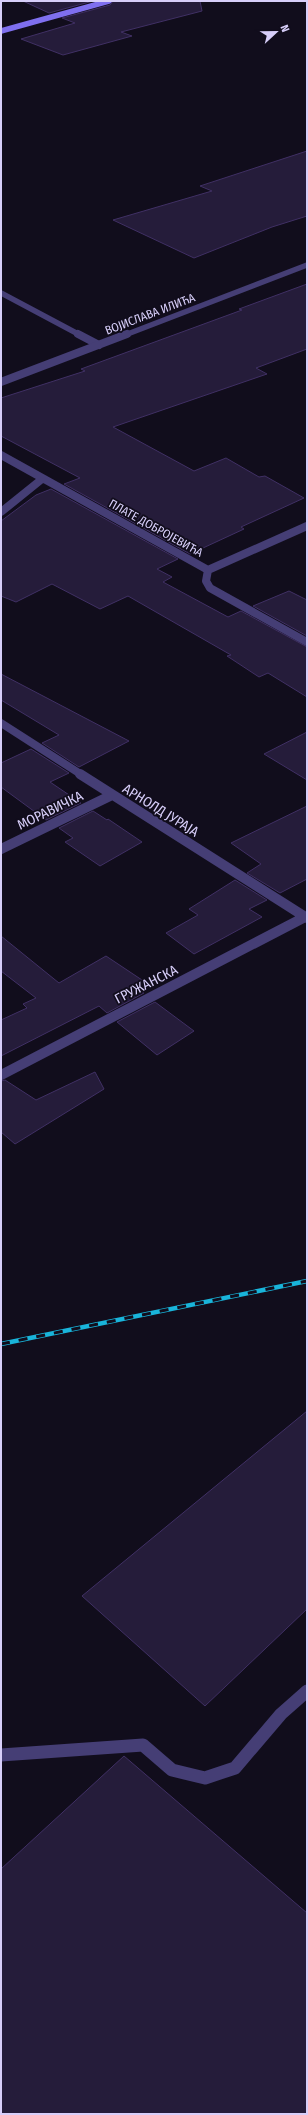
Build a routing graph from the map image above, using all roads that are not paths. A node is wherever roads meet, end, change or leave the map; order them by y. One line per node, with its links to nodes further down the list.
1 (109, 1): 2 (main road)
2 (1, 31)
3 (307, 265): 5 (street, ВОЈИСЛАВА ИЛИЋА)
4 (1, 293): 5 (street)
5 (99, 345): 6 (street, ВОЈИСЛАВА ИЛИЋА)
6 (1, 382)
7 (1, 455): 8 (street, ПЛАТЕ ДОБРОЈЕВИЋА)
8 (42, 479): 9 (street); 11 (street, ПЛАТЕ ДОБРОЈЕВИЋА)
9 (1, 512)
10 (307, 526): 11 (street)
11 (208, 570): 12 (street, ПЛАТЕ ДОБРОЈЕВИЋА)
12 (307, 642)
13 (1, 723): 14 (street, АРНОЛД ЈУРАЈА)
14 (112, 795): 15 (street, МОРАВИЧКА); 16 (street, АРНОЛД ЈУРАЈА)
15 (1, 849)
16 (306, 918): 17 (street, ГРУЖАНСКА)
17 (1, 1075)
18 (307, 1691): 19 (street)
19 (1, 1755)

